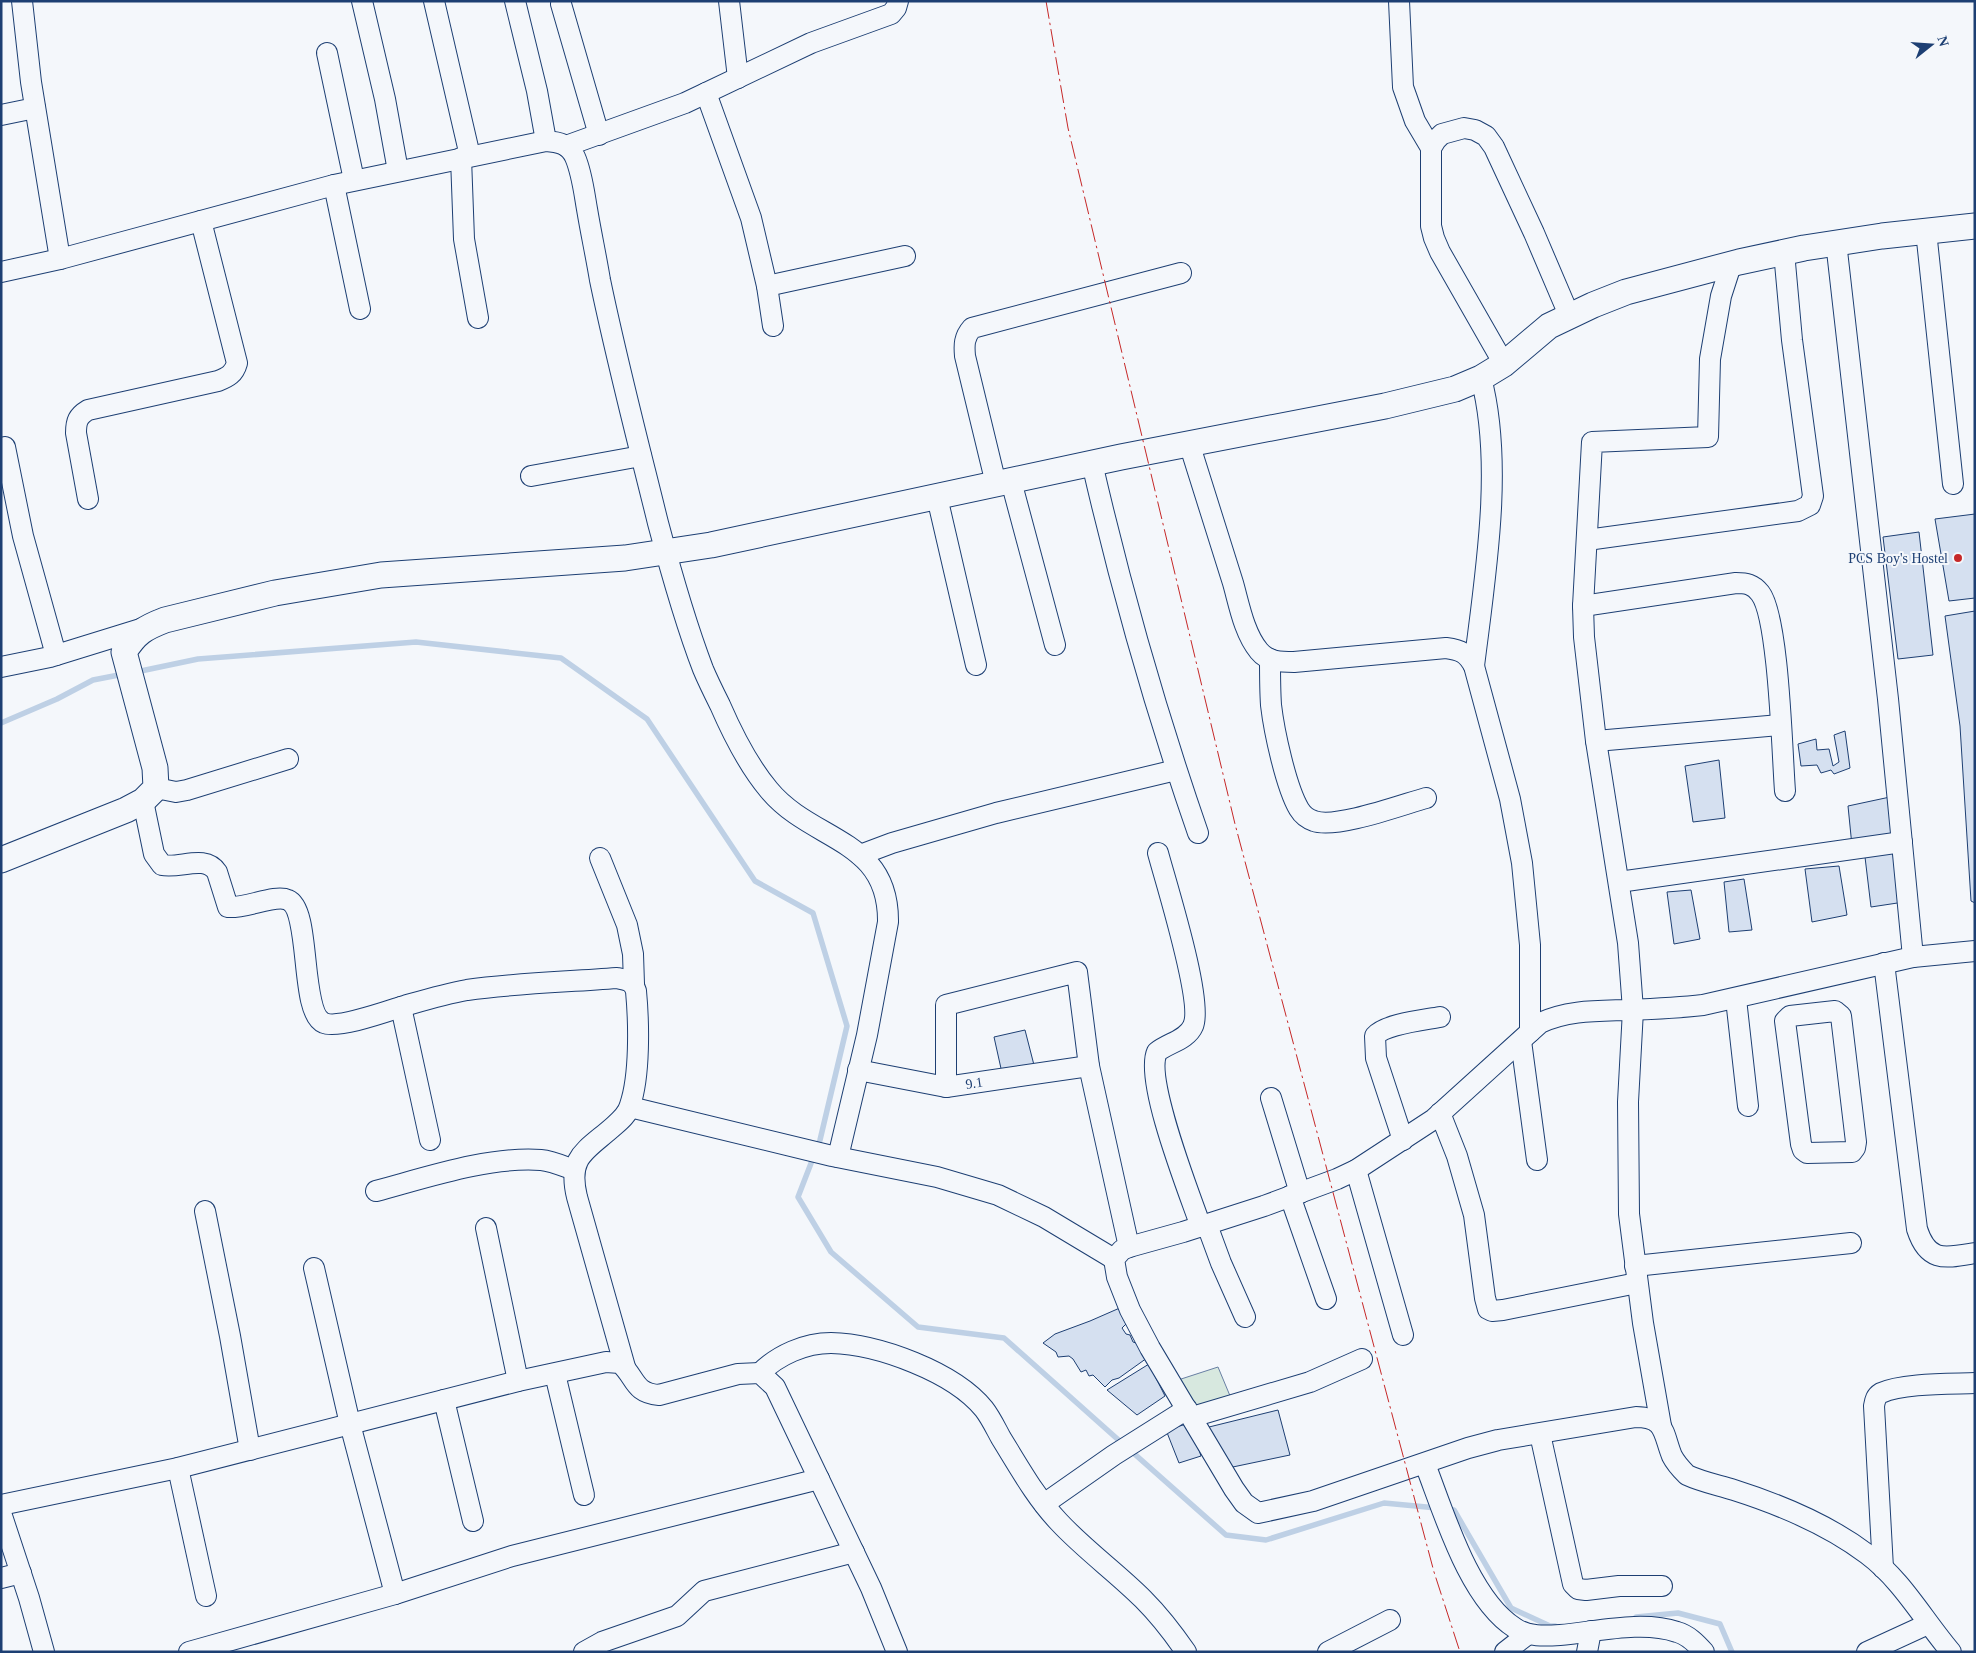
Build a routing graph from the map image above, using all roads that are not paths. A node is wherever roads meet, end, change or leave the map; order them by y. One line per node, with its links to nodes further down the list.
1 (22, 1): 12 (street)
2 (362, 1): 19 (street)
3 (434, 1): 18 (street)
4 (515, 1): 15 (street)
5 (729, 1): 10 (street)
6 (898, 1): 10 (street)
7 (1399, 1): 17 (street)
8 (561, 4): 14 (street)
9 (327, 54): 20 (street)
10 (738, 78): 11 (street)
11 (706, 94): 14 (street); 32 (street)
12 (35, 108): 13 (street); 28 (street)
13 (1, 115)
14 (599, 135): 16 (street)
15 (546, 141): 16 (street); 18 (street)
16 (566, 146): 41 (street)
17 (1431, 148): 34 (street); 37 (street)
18 (466, 157): 19 (street); 35 (street)
19 (398, 171): 20 (street)
20 (354, 180): 21 (street)
21 (334, 185): 22 (street); 33 (street)
22 (202, 221): 28 (street); 47 (street)
23 (1975, 226): 24 (main road)
24 (1926, 231): 25 (main road); 45 (street)
25 (1836, 242): 26 (main road); 66 (street)
26 (1784, 252): 29 (main road); 48 (street)
27 (906, 256): 32 (street)
28 (60, 259): 30 (street)
29 (1731, 265): 34 (main road); 48 (street)
30 (1, 272)
31 (1181, 274): 44 (street)
32 (767, 286): 36 (street)
33 (360, 309)
34 (1569, 315): 37 (main road)
35 (478, 318)
36 (774, 326)
37 (1504, 364): 38 (main road)
38 (1481, 378): 39 (main road); 56 (street)
39 (1189, 443): 42 (main road); 54 (street)
40 (5, 447): 53 (street)
41 (641, 456): 43 (street); 49 (street)
42 (1092, 463): 44 (main road); 61 (street)
43 (531, 476)
44 (1004, 482): 46 (main road); 52 (street)
45 (1953, 484)
46 (936, 497): 49 (main road); 55 (street)
47 (88, 499)
48 (1587, 540): 50 (street)
49 (666, 552): 51 (main road); 68 (street)
50 (1583, 606): 58 (street); 59 (street)
51 (148, 627): 53 (street); 63 (main road)
52 (1055, 645)
53 (56, 655): 57 (street)
54 (1270, 659): 56 (street); 64 (street)
55 (976, 665)
56 (1474, 666): 82 (street)
57 (1, 667)
58 (1780, 725): 59 (street); 62 (street)
59 (1596, 742): 71 (street)
60 (288, 758): 63 (street)
61 (1176, 770): 65 (street); 68 (street)
62 (1785, 791)
63 (149, 795): 70 (main road); 78 (street)
64 (1426, 798)
65 (1198, 833)
66 (1902, 842): 71 (street); 73 (street)
67 (1158, 853): 99 (street)
68 (860, 855): 84 (street)
69 (600, 858): 76 (street)
70 (1, 860)
71 (1619, 882): 79 (street)
72 (1975, 951): 73 (street)
73 (1913, 957): 74 (street)
74 (1884, 964): 75 (street); 103 (street)
75 (1805, 983): 77 (street); 80 (street)
76 (634, 984): 78 (street); 88 (street)
77 (1736, 999): 79 (street); 87 (street)
78 (401, 1007): 90 (street)
79 (1633, 1010): 82 (street); 105 (street)
80 (1811, 1015): 80 (street)
81 (1440, 1017): 91 (street)
82 (1526, 1037): 89 (street); 93 (street)
83 (1089, 1066): 85 (street, 9.1); 85 (street); 102 (street)
84 (858, 1070): 85 (street, 9.1); 92 (street)
85 (946, 1087)
86 (1271, 1098): 97 (street)
87 (1748, 1106)
88 (630, 1107): 92 (street); 94 (street)
89 (1440, 1113): 91 (street); 105 (street)
90 (430, 1140)
91 (1403, 1140): 95 (street)
92 (835, 1156): 102 (street)
93 (1537, 1160)
94 (574, 1170): 96 (street); 110 (street)
95 (1356, 1170): 97 (street); 108 (street)
96 (376, 1191)
97 (1295, 1194): 99 (street); 106 (street)
98 (206, 1211): 120 (street)
99 (1204, 1226): 102 (street); 107 (street)
100 (486, 1228): 113 (street)
101 (1851, 1243): 105 (street)
102 (1122, 1253): 116 (street)
103 (1975, 1253)
104 (314, 1268): 117 (street)
105 (1636, 1275): 118 (street)
106 (1326, 1299)
107 (1245, 1317)
108 (1403, 1334)
109 (1362, 1359): 116 (street)
110 (625, 1367): 111 (street); 112 (street)
111 (555, 1374): 113 (street); 124 (street)
112 (760, 1374): 123 (street); 125 (street)
113 (518, 1381): 115 (street)
114 (1975, 1383): 130 (street)
115 (444, 1400): 117 (street); 128 (street)
116 (1189, 1413): 121 (street); 125 (street)
117 (350, 1424): 120 (street); 134 (street)
118 (1661, 1426): 119 (street); 130 (street)
119 (1540, 1434): 121 (street); 133 (street)
120 (250, 1450): 122 (street)
121 (1425, 1464): 139 (street)
122 (178, 1468): 126 (street); 135 (street)
123 (818, 1479): 129 (street); 134 (street)
124 (584, 1495)
125 (1044, 1504): 145 (street)
126 (1, 1505)
127 (1, 1513): 131 (street)
128 (474, 1521)
129 (854, 1552): 143 (street); 144 (street)
130 (1882, 1568): 137 (street)
131 (21, 1573): 132 (street); 141 (street)
132 (1, 1578)
133 (1662, 1586)
134 (395, 1594): 142 (street)
135 (206, 1596)
136 (1390, 1620): 146 (street)
137 (1928, 1624): 149 (street); 150 (street)
138 (1592, 1631): 139 (street); 140 (street); 148 (street)
139 (1528, 1634): 147 (street)
140 (1699, 1650)
141 (44, 1652)
142 (189, 1652)
143 (584, 1652)
144 (897, 1652)
145 (1186, 1652)
146 (1328, 1652)
147 (1505, 1652)
148 (1587, 1652)
149 (1867, 1652)
150 (1951, 1652)

